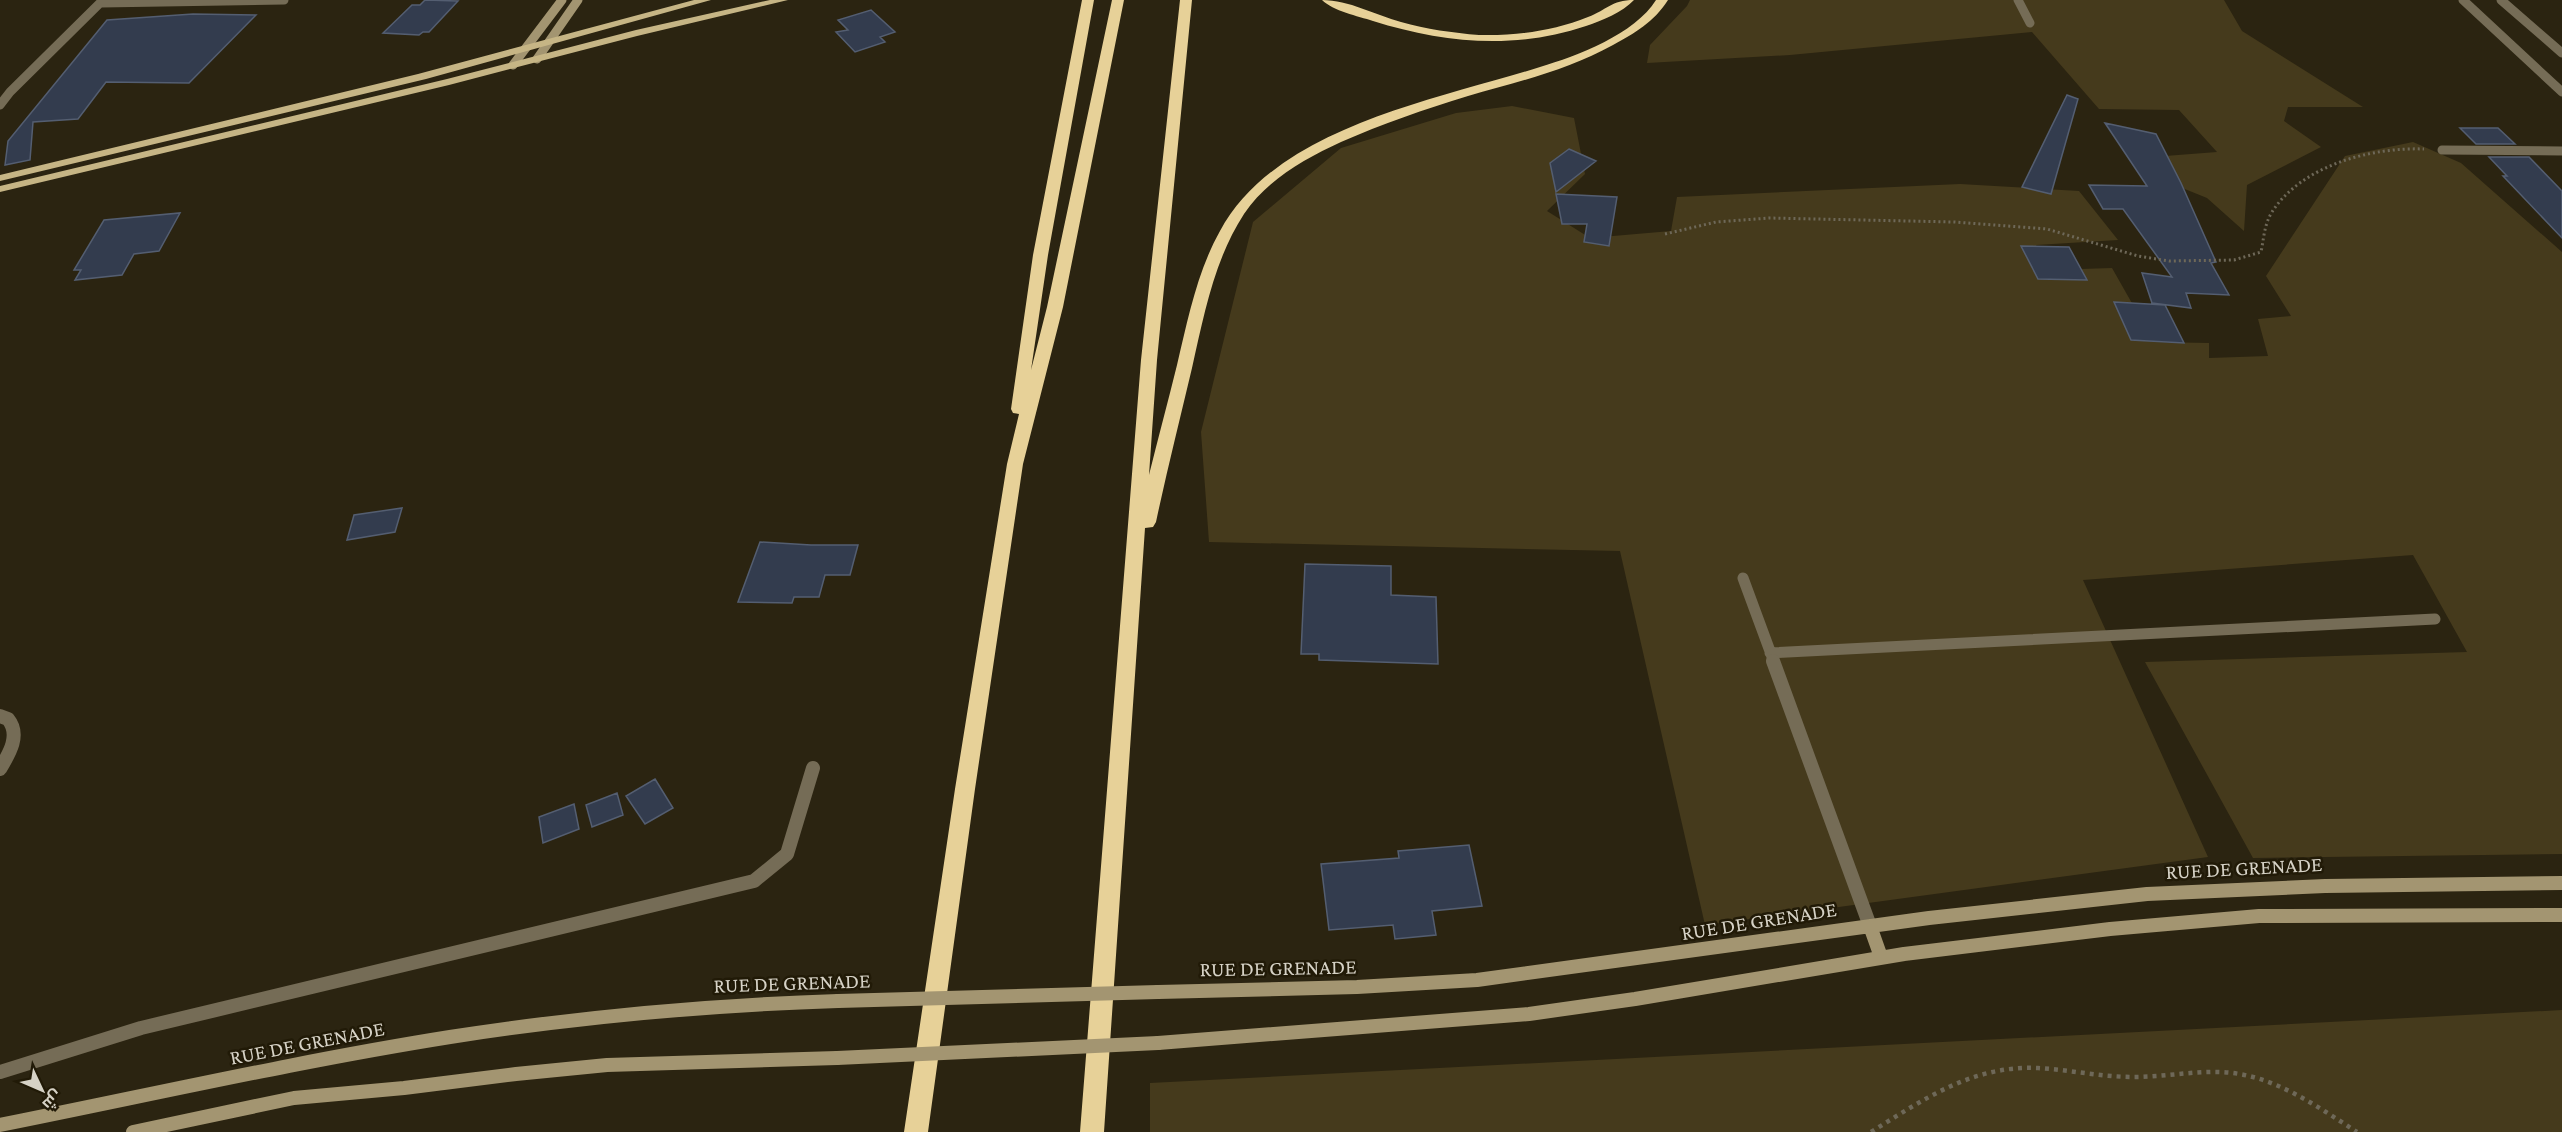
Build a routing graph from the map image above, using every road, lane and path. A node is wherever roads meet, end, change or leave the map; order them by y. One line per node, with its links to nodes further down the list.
1 (284, 0): 15 (street)
2 (562, 0): 18 (street)
3 (578, 0): 17 (street)
4 (706, 0): 17 (main road)
5 (783, 0): 20 (main road)
6 (1088, 0): 29 (highway)
7 (1118, 0): 29 (highway)
8 (1186, 0): 31 (highway)
9 (1328, 0): 10 (highway)
10 (1628, 0)
11 (1662, 0): 31 (highway)
12 (2018, 0): 16 (street)
13 (2463, 0): 22 (street)
14 (2501, 0): 19 (street)
15 (102, 1): 23 (street)
16 (2030, 23)
17 (547, 42): 18 (main road); 20 (street)
18 (525, 50): 21 (street); 26 (main road)
19 (2562, 52)
20 (537, 59): 21 (main road)
21 (513, 65): 27 (main road)
22 (2562, 92)
23 (0, 105)
24 (2442, 150): 25 (street); 28 (path)
25 (2562, 151)
26 (0, 178)
27 (0, 189)
28 (1665, 234)
29 (1015, 464): 44 (highway)
30 (1743, 578): 33 (street)
31 (1134, 586): 45 (highway)
32 (2435, 620): 33 (street)
33 (1770, 653): 39 (street)
34 (0, 716): 36 (street)
35 (813, 768): 41 (street)
36 (0, 769)
37 (2562, 883): 39 (street, RUE DE GRENADE)
38 (2562, 915): 40 (street)
39 (1870, 926): 40 (street); 42 (street, RUE DE GRENADE, bridge)
40 (1881, 957): 43 (street, bridge)
41 (0, 1072)
42 (0, 1125)
43 (133, 1132)
44 (916, 1132)
45 (1092, 1132)
46 (1871, 1132): 47 (path)
47 (2357, 1132)

